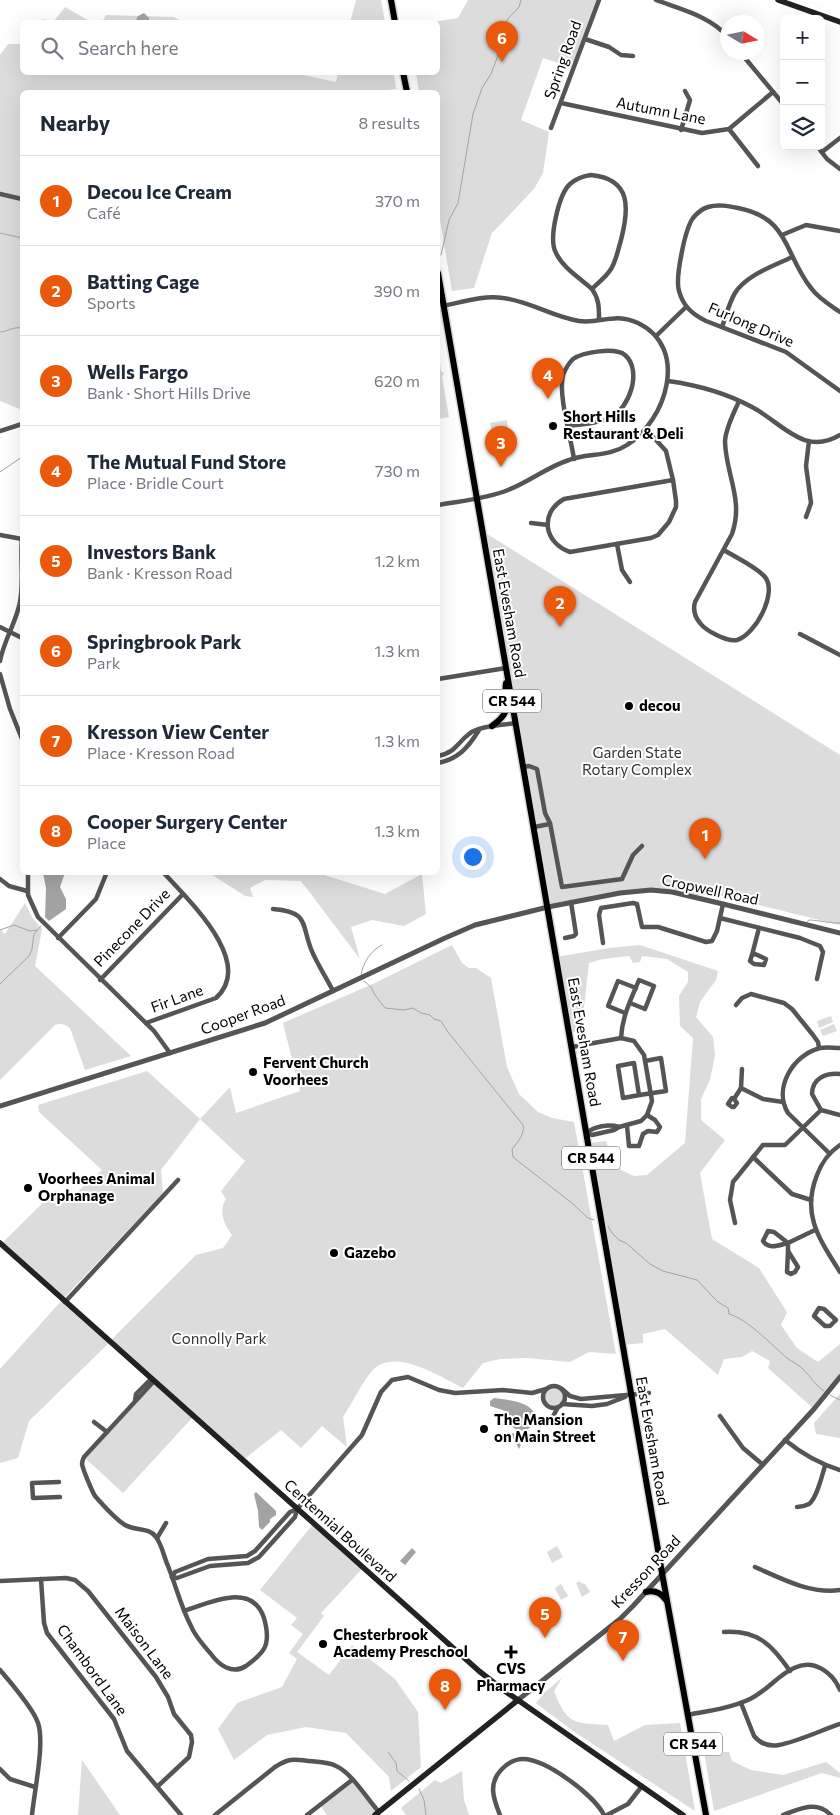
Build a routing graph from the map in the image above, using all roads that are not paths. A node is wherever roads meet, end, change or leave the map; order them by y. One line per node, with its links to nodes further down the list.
1 (391, 0): 5 (main road)
2 (599, 0): 8 (street, Spring Road)
3 (656, 0): 7 (street)
4 (778, 0): 6 (main road)
5 (394, 20)
6 (840, 22)
7 (720, 29)
8 (585, 39): 9 (street); 16 (street, Spring Road)
9 (633, 56)
10 (746, 60): 14 (street)
11 (403, 75): 12 (main road)
12 (406, 90)
13 (685, 91): 19 (street)
14 (774, 92): 15 (street); 18 (street, Autumn Lane)
15 (780, 100)
16 (561, 103): 17 (street, Spring Road); 19 (street, Autumn Lane)
17 (551, 128)
18 (729, 129): 19 (street, Autumn Lane); 22 (street)
19 (681, 130)
20 (840, 138): 21 (street)
21 (822, 152): 23 (street)
22 (758, 166)
23 (840, 169)
24 (0, 194): 25 (street)
25 (20, 199)
26 (840, 231): 27 (street)
27 (782, 235): 28 (street); 32 (street)
28 (792, 257): 33 (street); 35 (street)
29 (440, 286): 31 (main road, East Evesham Road / CR 544)
30 (592, 289): 30 (street); 34 (street)
31 (443, 306): 34 (street); 48 (main road, East Evesham Road / CR 544)
32 (686, 307): 35 (street, Furlong Drive); 36 (street, Furlong Drive)
33 (840, 312)
34 (599, 319): 36 (street)
35 (722, 326): 38 (street, Furlong Drive)
36 (656, 336): 37 (street)
37 (668, 381): 39 (street); 42 (street)
38 (840, 391)
39 (739, 401): 45 (street); 56 (street)
40 (20, 425): 43 (street)
41 (568, 426): 41 (street); 46 (street)
42 (646, 430): 46 (street); 47 (street)
43 (0, 431)
44 (840, 435): 45 (street)
45 (809, 441): 50 (street)
46 (574, 459): 48 (street)
47 (673, 480): 52 (street); 55 (street)
48 (476, 498): 49 (street); 65 (main road, East Evesham Road / CR 544)
49 (440, 504)
50 (806, 517)
51 (531, 523): 52 (street)
52 (548, 525): 55 (street)
53 (0, 535): 54 (street)
54 (20, 538)
55 (617, 544): 57 (street)
56 (724, 550): 56 (street)
57 (630, 582)
58 (20, 597): 60 (street)
59 (0, 627): 60 (street)
60 (10, 632): 62 (street); 64 (street)
61 (800, 634): 63 (street)
62 (20, 637)
63 (840, 655)
64 (0, 661)
65 (506, 668): 67 (main road, East Evesham Road / CR 544); 68 (street)
66 (0, 674): 72 (street)
67 (508, 677): 69 (main road, East Evesham Road / CR 544); 70 (main road)
68 (440, 679)
69 (516, 723): 70 (street); 75 (main road, East Evesham Road / CR 544)
70 (492, 726): 71 (street)
71 (479, 730): 73 (street); 74 (street)
72 (20, 734)
73 (440, 755)
74 (440, 763)
75 (523, 767): 76 (street); 77 (main road, East Evesham Road / CR 544)
76 (550, 824): 77 (street); 78 (street)
77 (534, 827): 87 (main road, East Evesham Road / CR 544)
78 (642, 846)
79 (28, 875): 83 (street)
80 (106, 875): 93 (street)
81 (166, 875): 84 (street, Fir Lane)
82 (0, 879): 83 (street)
83 (27, 891): 93 (street)
84 (183, 894): 98 (street, Pinecone Drive); 104 (street, Fir Lane)
85 (571, 902): 86 (street, Cropwell Road); 87 (street, Cropwell Road); 94 (street)
86 (723, 904): 90 (street); 92 (street, Cropwell Road)
87 (548, 908): 89 (street, Cropwell Road); 106 (main road, East Evesham Road / CR 544)
88 (273, 909): 100 (street)
89 (515, 915): 100 (street, Cooper Road)
90 (720, 918): 91 (street); 95 (street)
91 (759, 928): 96 (street); 97 (street)
92 (840, 933)
93 (58, 938): 98 (street)
94 (565, 938)
95 (603, 943)
96 (752, 954)
97 (817, 979)
98 (100, 980): 104 (street)
99 (636, 988): 101 (street); 101 (street); 103 (street)
100 (333, 991): 109 (street, Cooper Road)
101 (630, 1003): 103 (street)
102 (736, 1005): 107 (street)
103 (626, 1013): 105 (street)
104 (146, 1023): 109 (street)
105 (621, 1038): 106 (street); 110 (street)
106 (572, 1047): 124 (main road, East Evesham Road / CR 544)
107 (819, 1048): 108 (street); 117 (street)
108 (840, 1048)
109 (170, 1053): 118 (street, Cooper Road)
110 (645, 1061): 114 (street); 114 (street)
111 (742, 1069): 113 (street)
112 (840, 1074): 119 (street)
113 (741, 1088): 116 (street); 117 (street)
114 (650, 1093): 115 (street); 121 (street)
115 (639, 1095): 115 (street)
116 (734, 1099)
117 (783, 1102): 123 (street)
118 (0, 1106)
119 (821, 1110): 120 (street); 123 (street)
120 (840, 1115)
121 (647, 1116): 122 (street); 122 (street)
122 (628, 1126): 124 (street)
123 (803, 1127): 126 (street); 127 (street)
124 (587, 1133): 145 (main road, East Evesham Road / CR 544)
125 (840, 1145): 126 (street)
126 (829, 1153): 129 (street)
127 (753, 1157): 129 (street); 130 (street)
128 (178, 1180): 136 (street)
129 (811, 1200): 131 (street)
130 (735, 1223)
131 (815, 1230): 132 (street); 135 (street)
132 (788, 1242): 132 (street); 134 (street)
133 (0, 1243): 136 (main road, Centennial Boulevard)
134 (788, 1252): 134 (street)
135 (840, 1272)
136 (65, 1302): 140 (main road, Centennial Boulevard)
137 (840, 1316): 138 (street)
138 (836, 1320): 138 (street)
139 (840, 1378): 152 (street, Kresson Road)
140 (152, 1380): 151 (street); 159 (main road, Centennial Boulevard)
141 (546, 1389): 142 (street); 143 (street); 146 (street)
142 (562, 1389): 145 (street); 147 (street)
143 (527, 1393): 146 (street); 159 (street)
144 (649, 1393): 145 (street)
145 (632, 1395): 147 (street); 163 (main road, East Evesham Road / CR 544)
146 (543, 1402): 147 (street)
147 (560, 1406): 150 (street)
148 (720, 1416): 153 (street)
149 (94, 1422): 151 (street)
150 (549, 1424)
151 (107, 1432): 161 (street)
152 (785, 1440): 153 (street, Kresson Road); 154 (street)
153 (762, 1464): 163 (street, Kresson Road)
154 (825, 1466): 155 (street); 158 (street)
155 (840, 1470)
156 (59, 1482): 157 (street)
157 (60, 1497)
158 (797, 1507)
159 (297, 1510): 164 (street); 175 (main road, Centennial Boulevard)
160 (166, 1522): 161 (street)
161 (157, 1538): 164 (street)
162 (755, 1567): 167 (street)
163 (662, 1574): 168 (street, Kresson Road); 169 (main road, East Evesham Road / CR 544)
164 (172, 1577): 170 (street)
165 (42, 1578): 166 (street, Maison Lane); 182 (street, Chambord Lane); 182 (street, Maison Lane)
166 (0, 1581)
167 (840, 1590)
168 (646, 1592): 169 (main road); 175 (street, Kresson Road)
169 (667, 1601): 177 (main road, East Evesham Road / CR 544)
170 (184, 1611): 170 (street)
171 (724, 1632): 173 (street)
172 (0, 1670): 181 (street)
173 (790, 1671): 174 (street); 176 (street)
174 (840, 1690)
175 (518, 1700): 183 (main road, Centennial Boulevard); 184 (main road, Kresson Road)
176 (740, 1703): 177 (street); 178 (street)
177 (687, 1715): 192 (main road, East Evesham Road / CR 544)
178 (840, 1724)
179 (0, 1769): 181 (street)
180 (352, 1780): 184 (street); 187 (street); 188 (street)
181 (35, 1786): 185 (street)
182 (158, 1786): 186 (street, Chambord Lane)
183 (642, 1786): 190 (street); 191 (main road, Centennial Boulevard)
184 (377, 1813)
185 (32, 1815)
186 (181, 1815)
187 (214, 1815)
188 (307, 1815)
189 (500, 1815): 190 (street)
190 (606, 1815)
191 (682, 1815)
192 (706, 1815)
193 (783, 1815): 194 (street)
194 (831, 1815)

